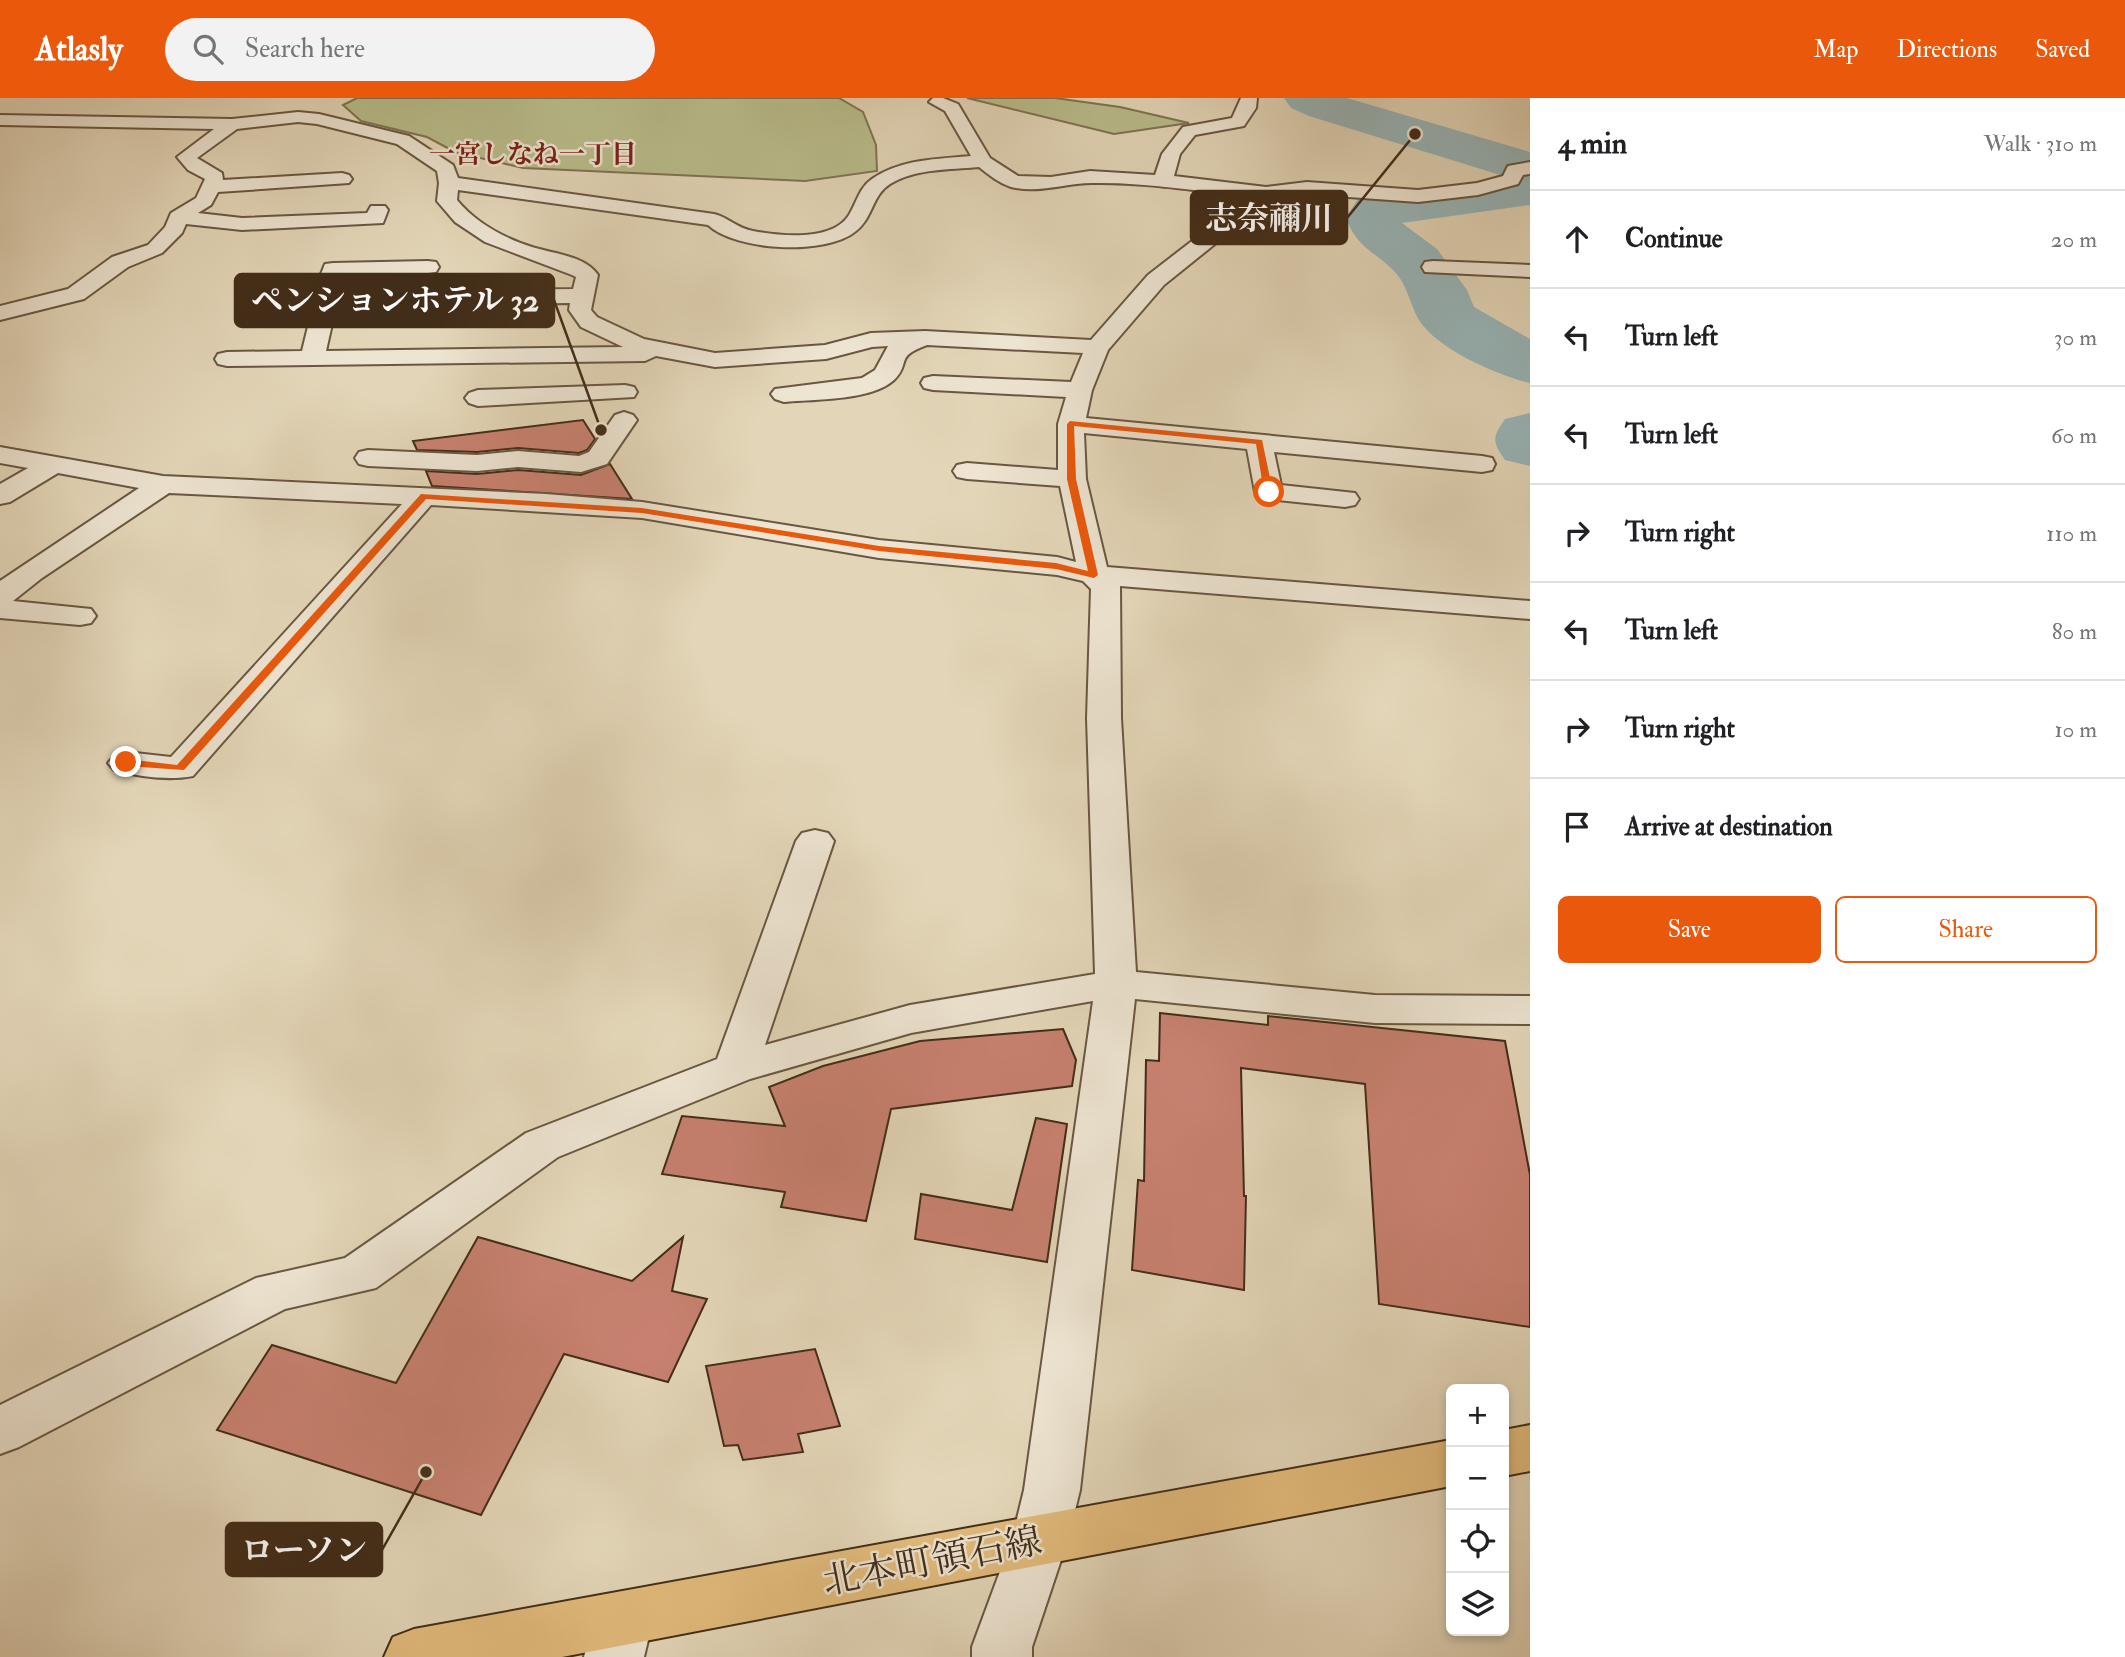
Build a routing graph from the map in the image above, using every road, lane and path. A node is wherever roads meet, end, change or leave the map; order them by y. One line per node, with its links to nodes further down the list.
1 (1250, 98): 8 (street)
2 (937, 102): 5 (street)
3 (0, 120): 4 (street)
4 (232, 124): 9 (street); 10 (street)
5 (983, 161): 8 (street); 9 (street)
6 (1530, 168): 11 (street)
7 (342, 179): 10 (street)
8 (1164, 181): 11 (street)
9 (449, 183): 18 (street)
10 (211, 187): 13 (street)
11 (1266, 193): 22 (street)
12 (378, 210): 13 (street)
13 (177, 217): 20 (street)
14 (428, 267): 19 (street)
15 (1433, 267): 16 (street)
16 (1530, 271)
17 (291, 296): 19 (street)
18 (583, 296): 19 (street); 23 (street)
19 (325, 297): 25 (street)
20 (0, 313)
21 (925, 338): 22 (street); 23 (street); 30 (street)
22 (1097, 348): 28 (street)
23 (677, 354): 24 (street)
24 (533, 355): 25 (street); 31 (street)
25 (312, 358): 26 (street)
26 (227, 359)
27 (933, 383): 28 (street)
28 (1080, 390): 34 (street)
29 (625, 392): 31 (street)
30 (784, 394)
31 (524, 396): 32 (street)
32 (478, 398)
33 (624, 420): 38 (street)
34 (1070, 424): 35 (street); 42 (street)
35 (1259, 442): 39 (street); 47 (street)
36 (0, 455): 40 (street)
37 (368, 458): 38 (street)
38 (477, 463): 46 (street)
39 (1482, 464)
40 (53, 465): 43 (street); 44 (street)
41 (967, 471): 42 (street)
42 (1072, 479): 48 (street)
43 (163, 484): 45 (street); 49 (street)
44 (0, 496)
45 (424, 496): 46 (street); 53 (street)
46 (456, 498): 48 (street)
47 (1345, 499)
48 (1094, 575): 51 (street); 55 (street)
49 (0, 596)
50 (0, 610): 52 (street)
51 (1530, 610)
52 (79, 616)
53 (126, 762)
54 (815, 841): 57 (street)
55 (1116, 984): 56 (street); 57 (street); 62 (street)
56 (1530, 1010)
57 (735, 1068): 58 (street)
58 (0, 1431)
59 (1530, 1448): 60 (main road)
60 (1509, 1452)
61 (1446, 1464): 62 (main road, 北本町領石線)
62 (1040, 1539): 63 (main road, 北本町領石線); 65 (street)
63 (619, 1638): 64 (main road, 北本町領石線)
64 (414, 1657)
65 (1002, 1657)

